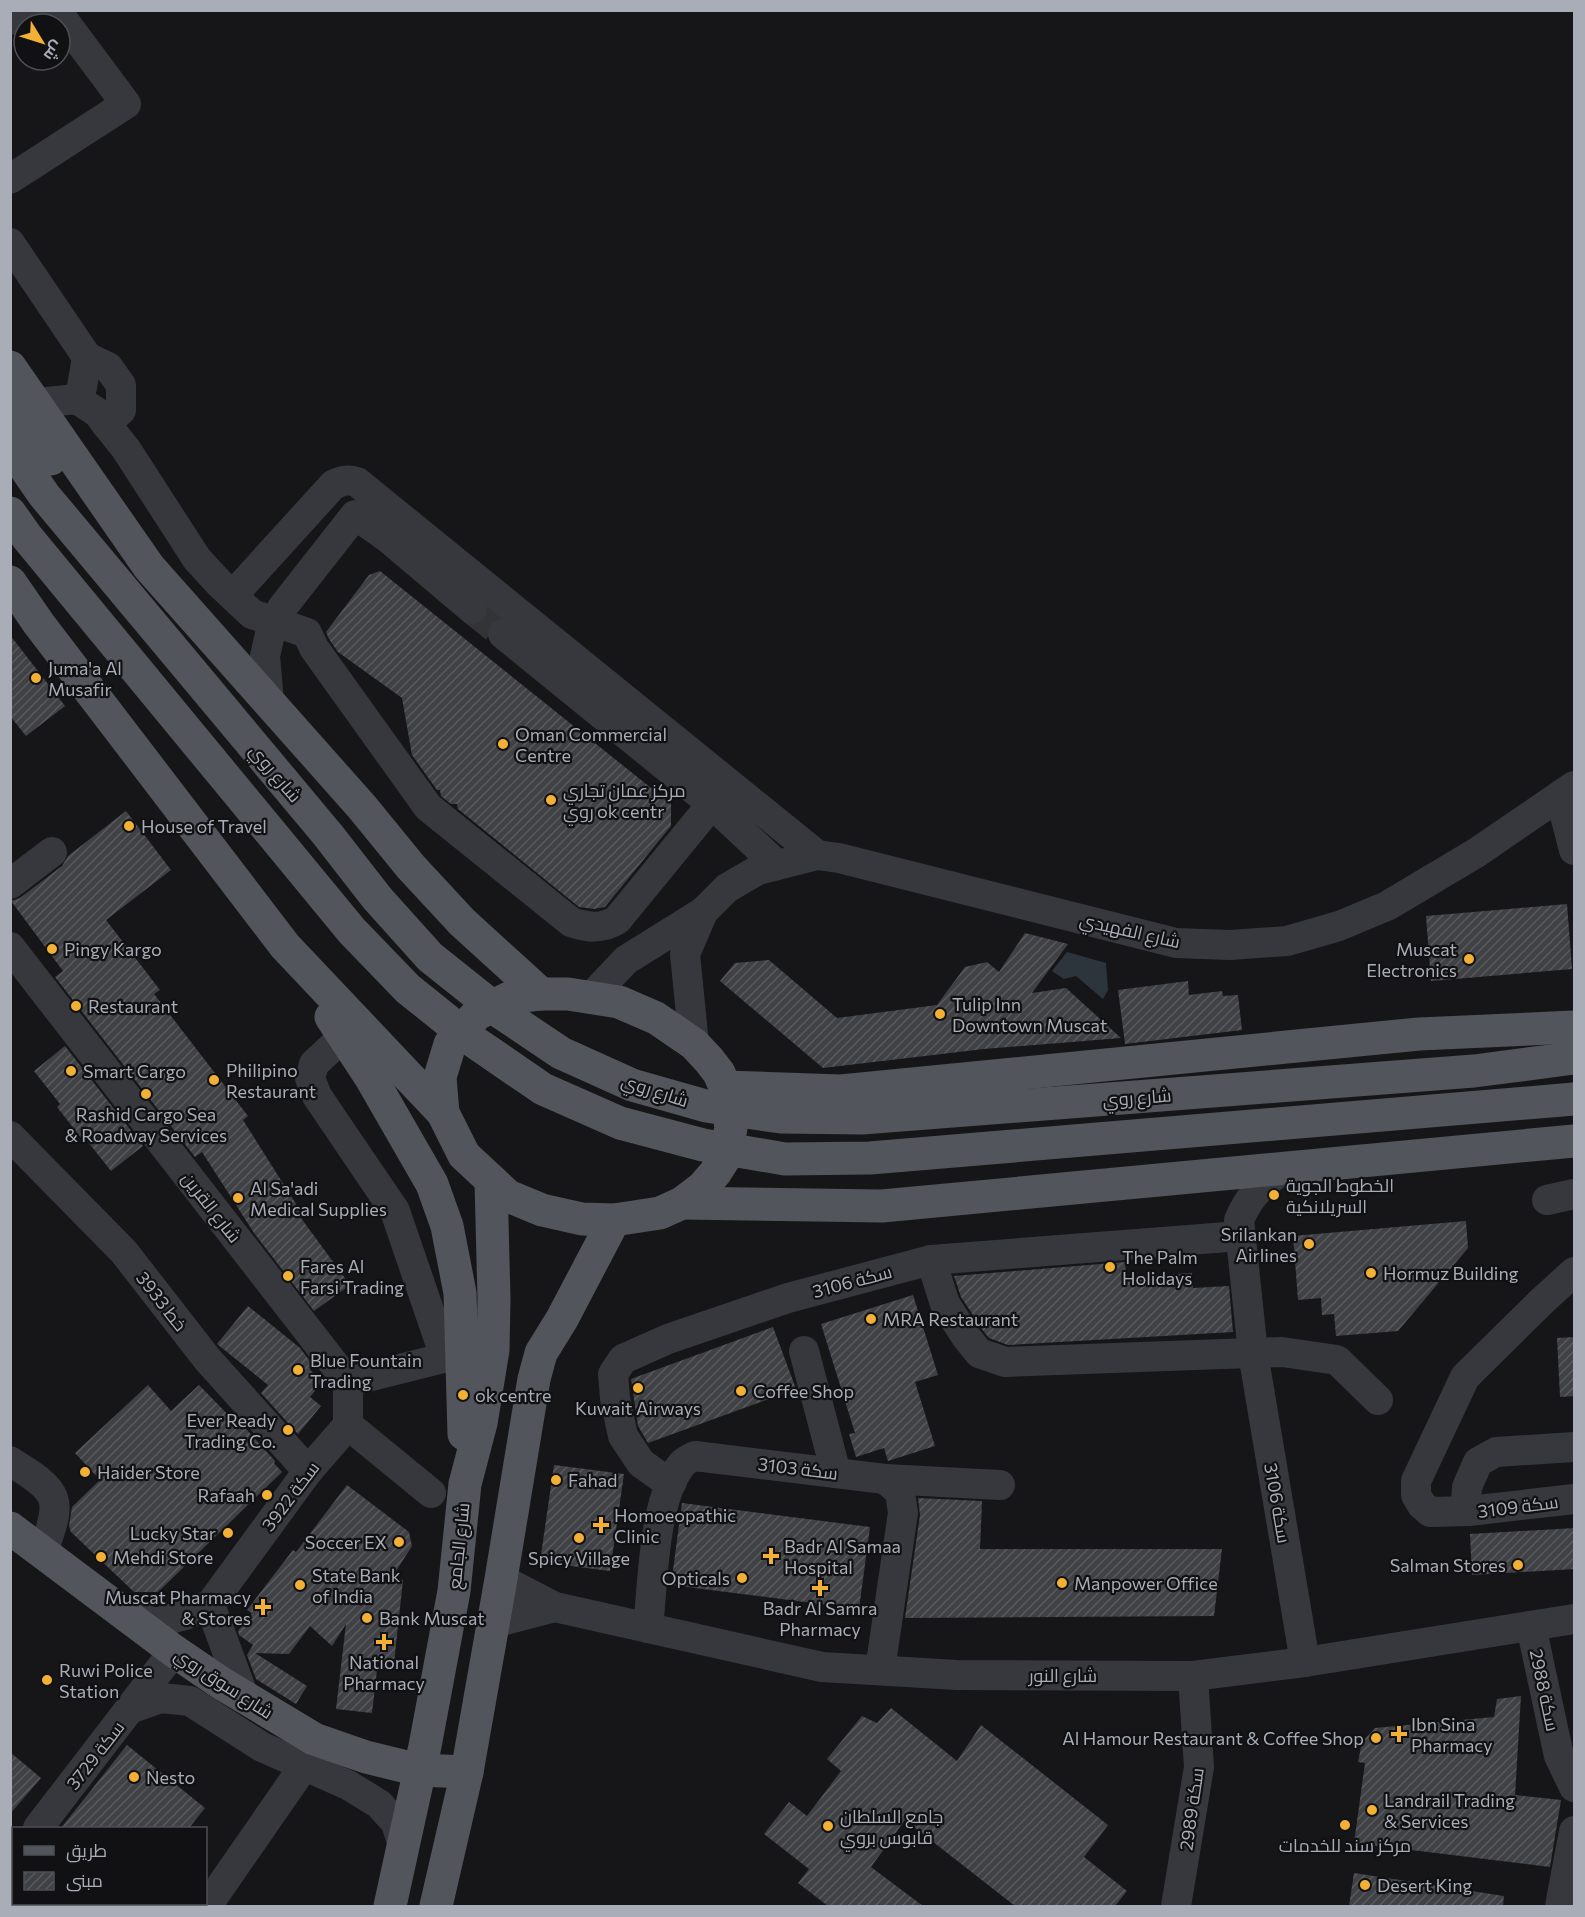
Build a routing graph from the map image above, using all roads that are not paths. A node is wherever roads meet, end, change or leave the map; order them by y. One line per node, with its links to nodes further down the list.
1 (27, 10): 3 (street)
2 (56, 10): 4 (street)
3 (10, 20)
4 (10, 179)
5 (10, 243): 6 (street)
6 (87, 357): 8 (street); 10 (street)
7 (10, 367): 9 (main road)
8 (77, 399): 9 (street); 10 (street)
9 (23, 408): 19 (main road)
10 (106, 424): 15 (street)
11 (10, 446): 35 (main road, شارع روي)
12 (10, 513): 37 (main road)
13 (10, 572): 18 (main road)
14 (10, 582): 18 (main road)
15 (233, 595): 16 (street); 17 (street)
16 (494, 617): 17 (street); 21 (street); 24 (street)
17 (275, 622): 19 (street); 21 (street)
18 (39, 624): 28 (main road)
19 (269, 702): 30 (main road)
20 (1568, 791): 22 (street); 24 (street, شارع الفهيدي)
21 (712, 804): 25 (street)
22 (1575, 850)
23 (52, 852): 26 (street)
24 (817, 855): 25 (street, شارع الفهيدي)
25 (777, 865): 27 (street, شارع الفهيدي)
26 (10, 884)
27 (703, 912): 31 (street, شارع الفهيدي); 34 (street, شارع الفهيدي)
28 (285, 946): 33 (main road); 38 (main road)
29 (10, 947): 55 (street, شارع القرين)
30 (541, 994): 31 (main road); 38 (main road)
31 (591, 998): 34 (main road)
32 (1575, 1027): 36 (main road)
33 (344, 1036): 54 (main road); 54 (street)
34 (694, 1044): 36 (main road)
35 (1575, 1058)
36 (725, 1086): 45 (main road)
37 (1575, 1099)
38 (443, 1113): 44 (main road)
39 (1575, 1119): 42 (main road)
40 (10, 1136): 60 (street, 3933 خط)
41 (1575, 1141): 42 (main road)
42 (1404, 1157): 43 (main road)
43 (1287, 1167): 45 (main road); 47 (street, سكة 3106)
44 (491, 1181): 46 (main road); 64 (main road, شارع الجامع)
45 (682, 1203): 46 (main road)
46 (614, 1220): 71 (main road)
47 (1240, 1236): 48 (street, سكة 3106); 53 (street, سكة 3106)
48 (931, 1260): 53 (street); 63 (street, سكة 3106)
49 (1575, 1272): 51 (street)
50 (1575, 1300): 51 (street)
51 (1541, 1302): 68 (street)
52 (804, 1351): 61 (street)
53 (1253, 1353): 56 (street); 80 (street, سكة 3106)
54 (454, 1355): 55 (street); 64 (main road)
55 (348, 1382): 57 (street)
56 (1378, 1400)
57 (348, 1425): 60 (street, سكة 3922); 66 (street)
58 (1575, 1447): 68 (street, سكة 3109)
59 (10, 1461): 70 (street)
60 (308, 1470): 72 (street, سكة 3922)
61 (836, 1473): 62 (street, سكة 3103); 63 (street, سكة 3103)
62 (885, 1479): 65 (street, سكة 3103); 81 (street)
63 (672, 1482): 78 (street, سكة 3103)
64 (465, 1484): 86 (main road, شارع الجامع)
65 (1000, 1485)
66 (431, 1493)
67 (1575, 1499): 68 (street, سكة 3109)
68 (1469, 1511)
69 (10, 1528): 70 (main road, شارع سوق روي)
70 (43, 1553): 74 (main road, شارع سوق روي)
71 (501, 1579): 73 (street, شارع النور); 76 (main road)
72 (210, 1605): 74 (street); 83 (street)
73 (555, 1607): 76 (street, شارع النور); 78 (street, شارع النور)
74 (119, 1610): 79 (main road, شارع سوق روي)
75 (1575, 1619): 77 (street, شارع النور)
76 (494, 1623): 87 (main road)
77 (1531, 1626): 80 (street, شارع النور); 88 (street, سكة 2988)
78 (648, 1628): 81 (street, شارع النور)
79 (174, 1651): 83 (main road, شارع سوق روي); 84 (street, سكة 3729)
80 (1305, 1662): 82 (street, شارع النور)
81 (880, 1670): 82 (street, شارع النور)
82 (1193, 1676): 95 (street, سكة 2989)
83 (243, 1697): 86 (main road, شارع سوق روي)
84 (132, 1708): 85 (street); 89 (street, سكة 3729)
85 (304, 1766): 91 (street); 92 (street)
86 (419, 1770): 87 (main road, شارع سوق روي); 91 (main road, شارع الجامع)
87 (467, 1773): 94 (main road)
88 (1575, 1787)
89 (39, 1827)
90 (1575, 1831): 96 (street)
91 (403, 1846): 93 (main road, شارع الجامع)
92 (207, 1906)
93 (390, 1906)
94 (436, 1906)
95 (1176, 1906)
96 (1560, 1906)

